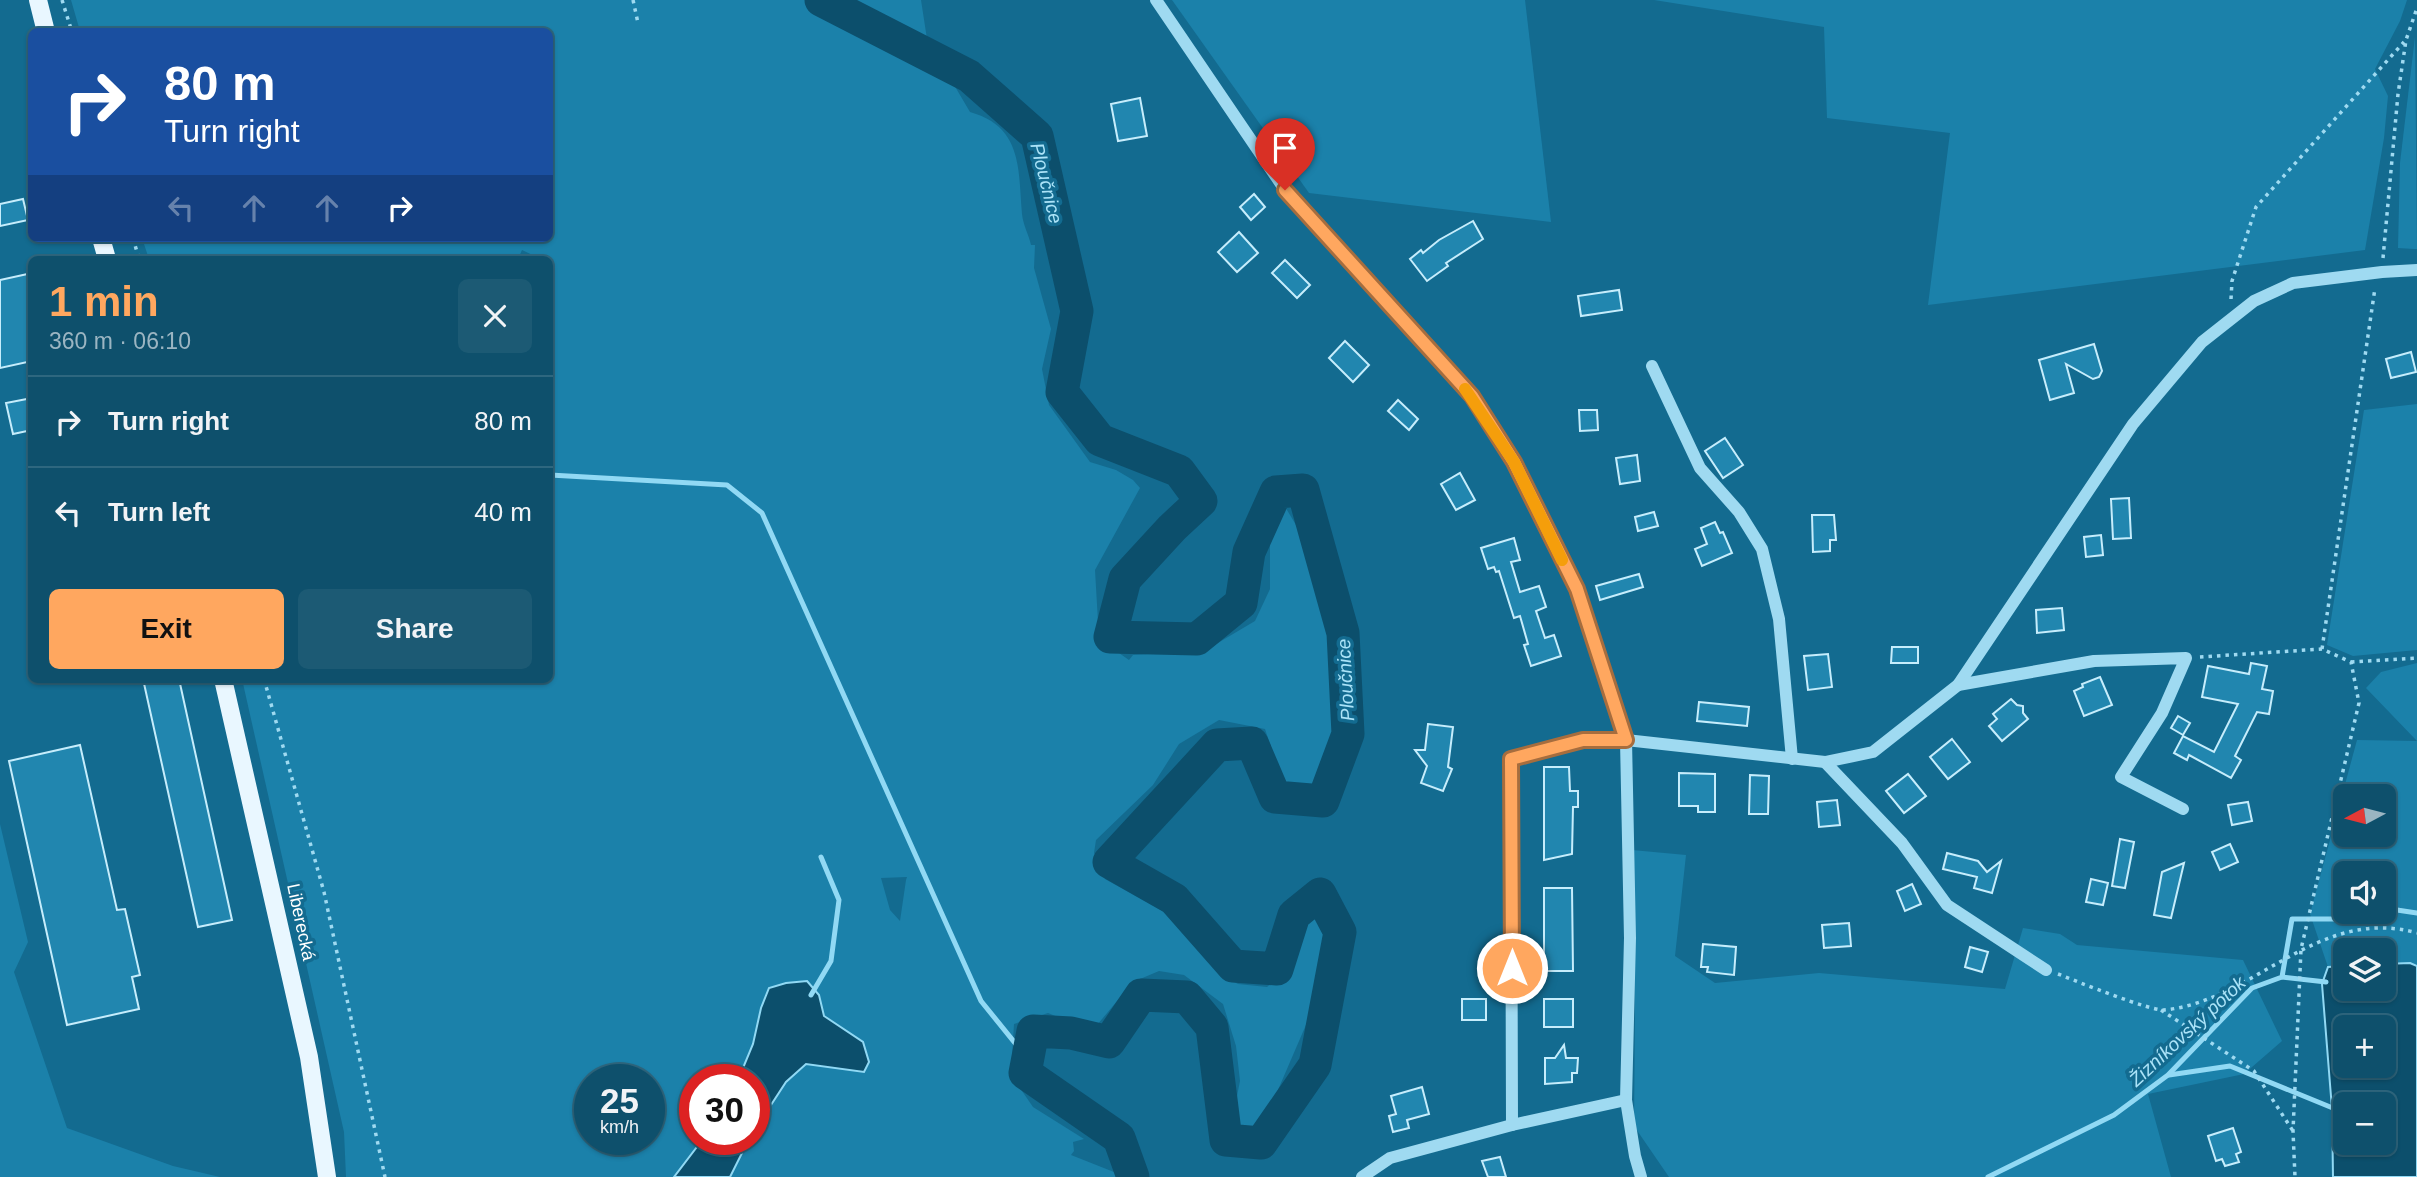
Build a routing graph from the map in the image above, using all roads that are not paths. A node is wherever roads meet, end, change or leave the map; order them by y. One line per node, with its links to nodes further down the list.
1 (37, 0): 3 (main road)
2 (1156, 0): 8 (street)
3 (45, 28)
4 (2412, 270): 7 (street)
5 (1652, 366): 9 (street)
6 (224, 683): 15 (main road, Liberecká)
7 (1958, 685): 10 (street); 11 (street)
8 (1626, 740): 9 (street); 13 (street); 14 (street)
9 (1792, 759): 10 (street)
10 (1825, 762): 12 (street)
11 (2183, 808)
12 (2046, 970)
13 (1626, 1100): 14 (street); 17 (street)
14 (1512, 1125): 16 (street)
15 (327, 1177)
16 (1362, 1177)
17 (1641, 1177)

